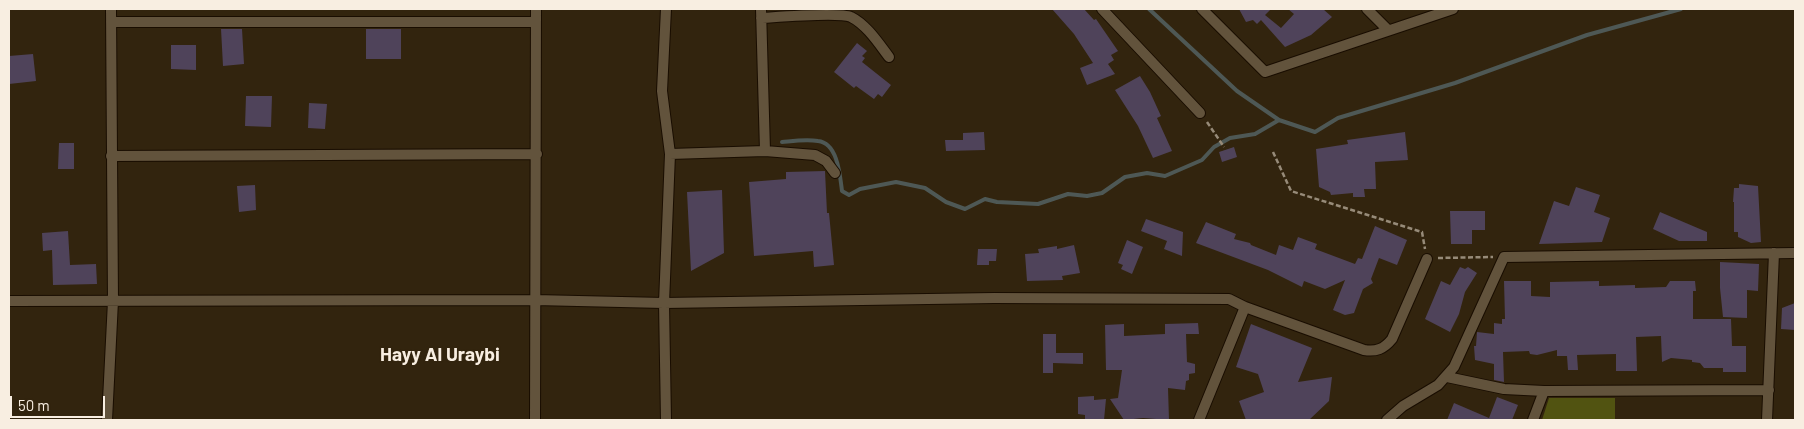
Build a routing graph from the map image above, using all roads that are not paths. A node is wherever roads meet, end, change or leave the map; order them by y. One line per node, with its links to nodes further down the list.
1 (111, 9): 9 (street)
2 (536, 9): 10 (street)
3 (666, 9): 16 (street)
4 (1102, 9): 13 (street)
5 (1202, 9): 11 (street)
6 (1368, 9): 11 (street)
7 (1453, 9): 11 (street)
8 (761, 13): 12 (street); 14 (street)
9 (111, 22): 10 (street); 17 (street)
10 (536, 22): 15 (street)
11 (1388, 30)
12 (889, 57)
13 (1200, 113)
14 (765, 151): 16 (street); 18 (street)
15 (537, 154): 17 (street); 22 (street)
16 (670, 154): 25 (street)
17 (111, 156): 24 (street)
18 (835, 174)
19 (1774, 253): 20 (street); 27 (street); 28 (street)
20 (1795, 253)
21 (1427, 259): 26 (street)
22 (535, 300): 24 (street); 25 (street); 31 (street)
23 (9, 301): 24 (street)
24 (113, 302): 30 (street)
25 (664, 303): 26 (street); 32 (street)
26 (1245, 307): 33 (street)
27 (1447, 377): 29 (street); 34 (street)
28 (1769, 390): 29 (street); 36 (street)
29 (1544, 391): 35 (street)
30 (107, 420)
31 (535, 420)
32 (666, 420)
33 (1199, 420)
34 (1387, 420)
35 (1533, 420)
36 (1767, 420)

